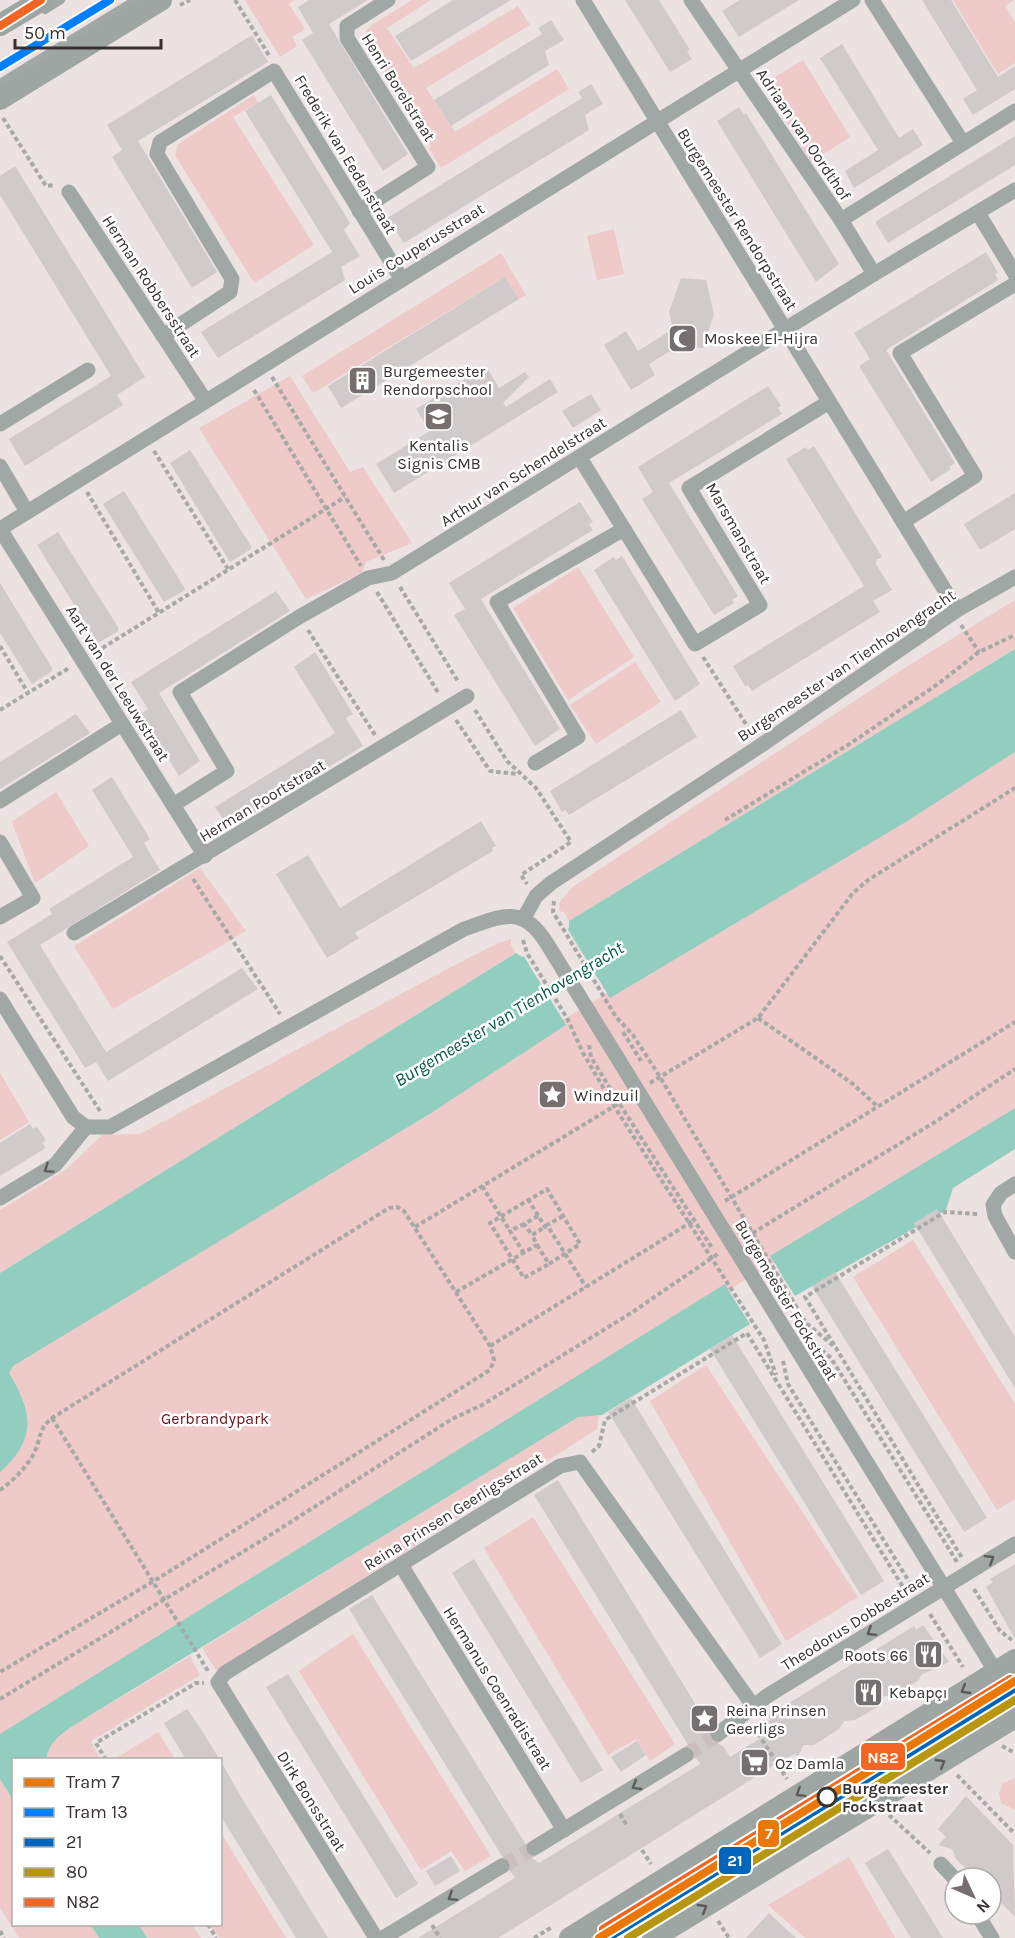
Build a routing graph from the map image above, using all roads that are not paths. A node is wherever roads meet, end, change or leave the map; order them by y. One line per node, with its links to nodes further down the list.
1 (61, 0): 9 (lane)
2 (135, 0): 12 (lane)
3 (161, 0): 13 (main road)
4 (388, 0): 19 (street, Henri Borelstraat)
5 (583, 0): 15 (street, Burgemeester Rendorpstraat)
6 (853, 0): 11 (street, Louis Couperusstraat)
7 (872, 0): 16 (street)
8 (695, 1): 11 (street, Adriaan van Oordthof)
9 (41, 6): 10 (main road)
10 (0, 25)
11 (738, 69): 15 (street, Louis Couperusstraat); 21 (street, Adriaan van Oordthof)
12 (0, 83)
13 (1, 107)
14 (1015, 111): 16 (street, Adriaan van Oordthof)
15 (657, 120): 24 (street, Louis Couperusstraat); 26 (street, Burgemeester Rendorpstraat)
16 (963, 143): 21 (street, Adriaan van Oordthof)
17 (1015, 190): 20 (street, Arthur van Schendelstraat)
18 (69, 192): 27 (street, Herman Robbersstraat)
19 (359, 211): 24 (street, Frederik van Eedenstraat); 27 (street, Frederik van Eedenstraat)
20 (978, 213): 22 (street, Arthur van Schendelstraat); 23 (street)
21 (841, 220): 22 (street, Adriaan van Oordthof)
22 (874, 274): 26 (street, Arthur van Schendelstraat)
23 (1015, 274)
24 (401, 278): 29 (street, Louis Couperusstraat)
25 (1015, 284): 35 (street)
26 (785, 330): 30 (street, Burgemeester Rendorpstraat); 32 (street, Arthur van Schendelstraat)
27 (163, 336): 29 (street, Herman Robbersstraat)
28 (88, 370): 31 (street)
29 (205, 400): 34 (street, Louis Couperusstraat)
30 (829, 402): 35 (street, Burgemeester Rendorpstraat); 37 (street, Marsmanstraat)
31 (0, 424)
32 (580, 458): 37 (street); 44 (street, Arthur van Schendelstraat)
33 (0, 466): 34 (street)
34 (27, 512): 36 (street, Louis Couperusstraat)
35 (903, 522): 39 (street, Burgemeester Rendorpstraat)
36 (0, 529): 41 (street, Aart van der Leeuwstraat)
37 (624, 529): 42 (street)
38 (1015, 577): 39 (street, Burgemeester van Tienhovengracht)
39 (959, 617): 48 (street, Burgemeester van Tienhovengracht)
40 (467, 696): 46 (street, Herman Poortstraat)
41 (122, 724): 43 (street); 44 (street, Aart van der Leeuwstraat)
42 (535, 763)
43 (0, 801)
44 (172, 805): 46 (street, Aart van der Leeuwstraat)
45 (0, 842): 47 (street)
46 (205, 855): 49 (street, Herman Poortstraat)
47 (0, 917)
48 (524, 918): 51 (street); 57 (street, Burgemeester Fockstraat)
49 (74, 933)
50 (0, 999): 51 (street)
51 (86, 1127): 53 (street, one-way to 53)
52 (1015, 1184): 54 (street)
53 (0, 1198)
54 (1015, 1252)
55 (1015, 1544): 57 (street, Theodorus Dobbestraat, one-way to 55)
56 (401, 1565): 60 (street, Reina Prinsen Geerligsstraat); 62 (street, Reina Prinsen Geerligsstraat); 66 (street, Hermanus Coenradistraat)
57 (942, 1589): 59 (street, Burgemeester Fockstraat); 62 (street, Theodorus Dobbestraat, one-way to 62)
58 (1015, 1660): 59 (main road)
59 (995, 1672): 61 (street, Burgemeester Fockstraat); 71 (main road, one-way to 71)
60 (218, 1682): 69 (street, Dirk Bonsstraat)
61 (1013, 1694): 72 (lane)
62 (750, 1711): 64 (street, Theodorus Dobbestraat)
63 (1015, 1717): 73 (main road, one-way to 63)
64 (718, 1734)
65 (686, 1755): 66 (street, one-way to 66)
66 (564, 1830): 67 (street)
67 (534, 1848)
68 (502, 1866): 70 (street, one-way to 70)
69 (376, 1938)
70 (383, 1938)
71 (570, 1938)
72 (608, 1938)
73 (653, 1938)

